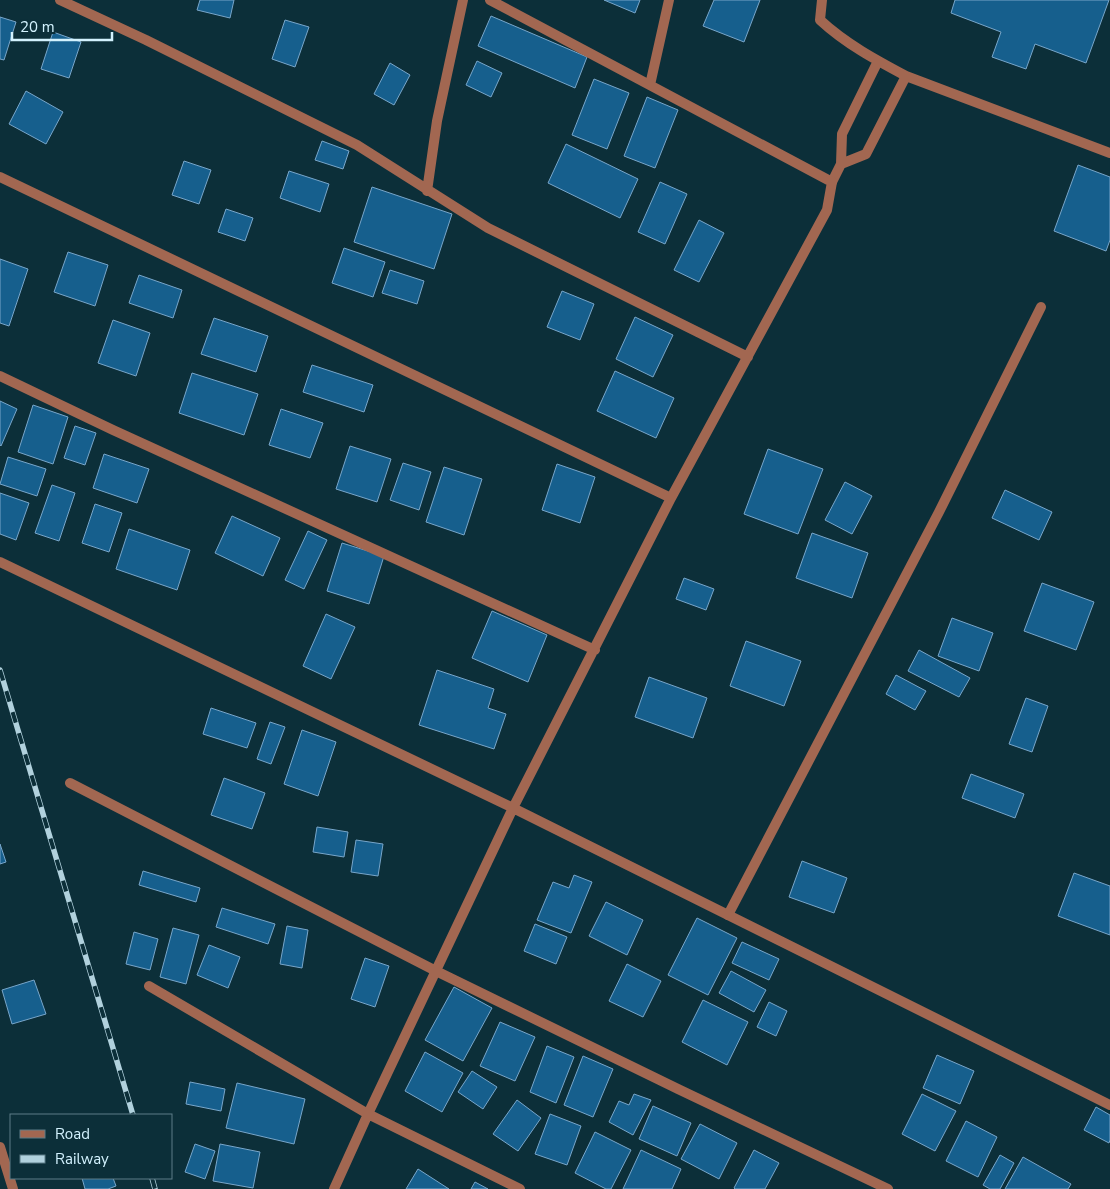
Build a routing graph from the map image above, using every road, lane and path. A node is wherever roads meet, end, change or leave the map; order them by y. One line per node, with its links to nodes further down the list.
1 (60, 0): 13 (street)
2 (463, 0): 13 (street)
3 (490, 0): 8 (street)
4 (669, 0): 8 (street)
5 (822, 0): 6 (street)
6 (878, 61): 7 (street); 10 (street)
7 (906, 76): 9 (street); 10 (street)
8 (650, 85): 12 (street)
9 (1110, 153)
10 (841, 164): 12 (street)
11 (0, 177): 17 (street)
12 (832, 182): 15 (street)
13 (427, 191): 15 (street)
14 (1041, 307): 22 (street)
15 (748, 357): 17 (street)
16 (0, 376): 19 (street)
17 (671, 498): 19 (street)
18 (0, 562): 21 (street)
19 (595, 650): 21 (street)
20 (70, 783): 23 (street)
21 (513, 808): 22 (street); 23 (street)
22 (728, 915): 25 (street)
23 (436, 971): 26 (street); 31 (street)
24 (149, 986): 26 (street)
25 (1110, 1105)
26 (368, 1114): 29 (street); 30 (street)
27 (0, 1147): 28 (street)
28 (13, 1189)
29 (334, 1189)
30 (520, 1189)
31 (888, 1189)

